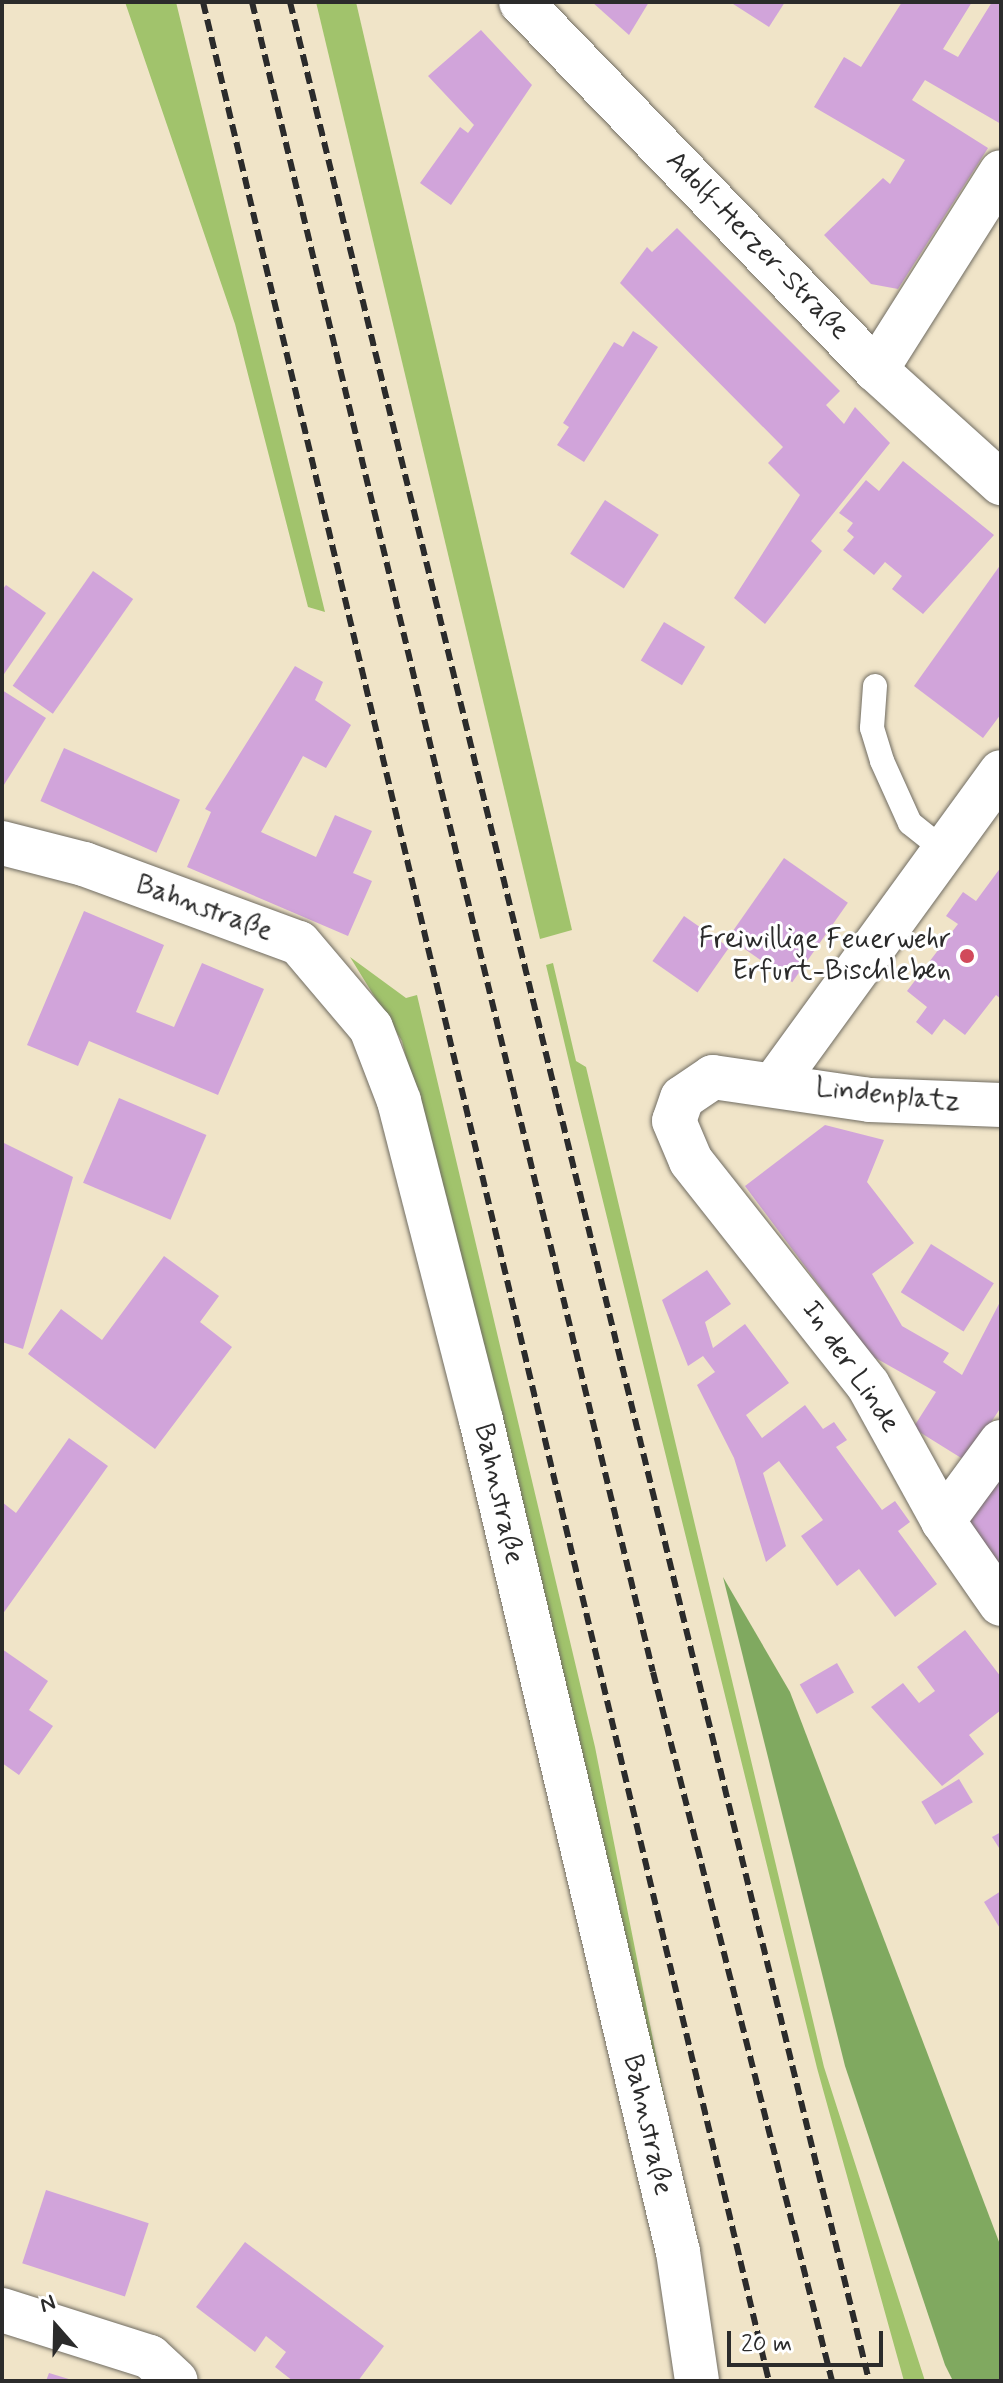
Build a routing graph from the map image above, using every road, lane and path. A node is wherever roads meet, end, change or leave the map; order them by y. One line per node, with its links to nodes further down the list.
1 (526, 4): 3 (street, Adolf-Herzer-Straße)
2 (1001, 172): 3 (street)
3 (876, 370): 4 (street, Adolf-Herzer-Straße)
4 (1001, 483)
5 (875, 686): 8 (lane)
6 (1001, 772): 8 (street, Lindenplatz)
7 (2, 843): 17 (street, Bahnstraße)
8 (944, 850): 9 (street, Lindenplatz)
9 (775, 1083): 10 (street, Lindenplatz); 11 (street, Lindenplatz)
10 (1001, 1105)
11 (679, 1143): 13 (street, In der Linde)
12 (1001, 1442): 13 (street)
13 (943, 1521): 14 (street, In der Linde)
14 (1001, 1604)
15 (2, 2310): 16 (street)
16 (176, 2381)
17 (697, 2381)

